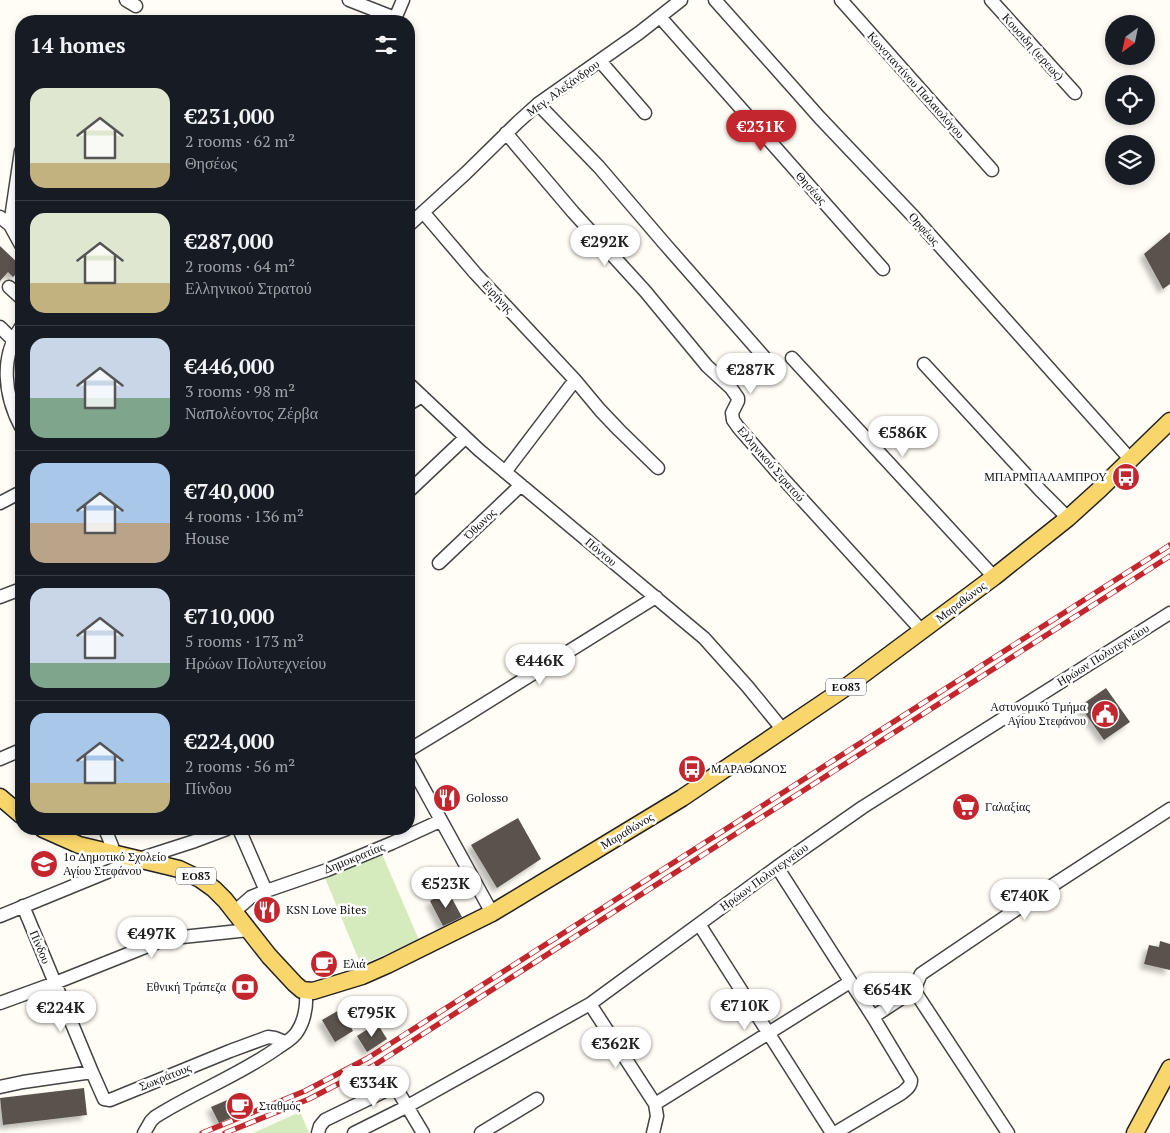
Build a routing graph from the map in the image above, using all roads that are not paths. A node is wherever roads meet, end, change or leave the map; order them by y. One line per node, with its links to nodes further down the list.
1 (350, 0): 7 (street)
2 (403, 0): 8 (street)
3 (681, 0): 9 (street, Μεγ. Αλεξάνδρου)
4 (715, 0): 36 (street, Ορφέως)
5 (840, 0): 15 (street, Κωνσταντίνου Παλαιολόγου)
6 (991, 0): 11 (street, Κουσιδη (ιερεως))
7 (386, 15)
8 (397, 15)
9 (660, 17): 10 (street, Μεγ. Αλεξάνδρου); 20 (street, Θησέως)
10 (600, 61): 12 (street, Μεγ. Αλεξάνδρου); 13 (street)
11 (1075, 93)
12 (538, 104): 14 (street, Μεγ. Αλεξάνδρου); 28 (street)
13 (645, 113)
14 (506, 134): 17 (street, Μεγ. Αλεξάνδρου); 50 (street, Ελληνικού Στρατού)
15 (992, 170)
16 (15, 189): 19 (street)
17 (423, 212): 18 (street, Μεγ. Αλεξάνδρου); 29 (street, Ειρήνης)
18 (415, 219)
19 (10, 221)
20 (882, 269)
21 (10, 288): 22 (street)
22 (15, 293)
23 (0, 328): 25 (street)
24 (15, 335): 25 (street)
25 (12, 339): 33 (street)
26 (792, 358): 45 (street)
27 (924, 364): 43 (street)
28 (772, 366)
29 (575, 380): 37 (street, Ειρήνης); 38 (street)
30 (415, 390): 31 (street, Πόντου)
31 (422, 396): 32 (street); 35 (street, Πόντου)
32 (415, 400)
33 (15, 414)
34 (1170, 421): 36 (main road, Μαραθώνος / ΕΟ83)
35 (465, 438): 38 (street, Πόντου); 39 (street)
36 (1131, 460): 43 (main road, Μαραθώνος / ΕΟ83)
37 (658, 468)
38 (505, 472): 40 (street, Πόντου)
39 (415, 485)
40 (521, 485): 44 (street, Όθωνος); 48 (street, Πόντου)
41 (15, 495): 42 (street)
42 (0, 503)
43 (1068, 518): 45 (main road, Μαραθώνος / ΕΟ83)
44 (439, 563)
45 (994, 577): 50 (main road, Μαραθώνος / ΕΟ83)
46 (15, 591): 47 (street)
47 (0, 597)
48 (656, 597): 51 (street, Πόντου); 52 (street)
49 (1170, 613): 68 (street, Ηρώων Πολυτεχνείου)
50 (922, 631): 51 (main road, Μαραθώνος / ΕΟ83)
51 (783, 730): 72 (main road, Μαραθώνος / ΕΟ83)
52 (415, 746)
53 (15, 753): 54 (street)
54 (0, 759)
55 (415, 773): 59 (street)
56 (0, 797): 58 (main road)
57 (1170, 809): 78 (street)
58 (15, 810)
59 (440, 821): 60 (street, Δημοκρατίας); 72 (street)
60 (415, 832)
61 (56, 835): 66 (main road, ΕΟ83)
62 (108, 835): 66 (street)
63 (211, 835): 67 (street)
64 (242, 835): 69 (street)
65 (409, 835): 69 (street, Δημοκρατίας)
66 (112, 852): 67 (main road, ΕΟ83)
67 (139, 859): 70 (street); 71 (main road, ΕΟ83)
68 (778, 867): 74 (street, Ηρώων Πολυτεχνείου); 76 (street)
69 (266, 890): 71 (street, Δημοκρατίας)
70 (23, 906): 73 (street); 77 (street, Πίνδου)
71 (234, 912): 75 (main road, ΕΟ83)
72 (492, 913): 79 (main road, Μαραθώνος / ΕΟ83)
73 (0, 916)
74 (699, 924): 81 (street, Ηρώων Πολυτεχνείου); 83 (street)
75 (248, 930): 77 (street); 79 (main road, ΕΟ83)
76 (850, 982): 82 (street); 83 (street)
77 (55, 984): 80 (street); 86 (street, Πίνδου)
78 (914, 990): 82 (street); 98 (street)
79 (306, 991): 84 (street)
80 (0, 1003)
81 (590, 1004): 89 (street); 90 (street, Ηρώων Πολυτεχνείου)
82 (873, 1017): 97 (street)
83 (768, 1033): 89 (street); 97 (street)
84 (285, 1042): 86 (street, Σωκράτους); 92 (street)
85 (1170, 1068): 99 (main road)
86 (92, 1072): 87 (street)
87 (0, 1087)
88 (537, 1099): 91 (street)
89 (655, 1104): 96 (street)
90 (406, 1107): 93 (street); 94 (street, Ηρώων Πολυτεχνείου); 95 (street)
91 (486, 1132)
92 (144, 1133)
93 (318, 1133)
94 (354, 1133)
95 (423, 1133)
96 (653, 1133)
97 (833, 1133)
98 (1008, 1133)
99 (1135, 1133)

